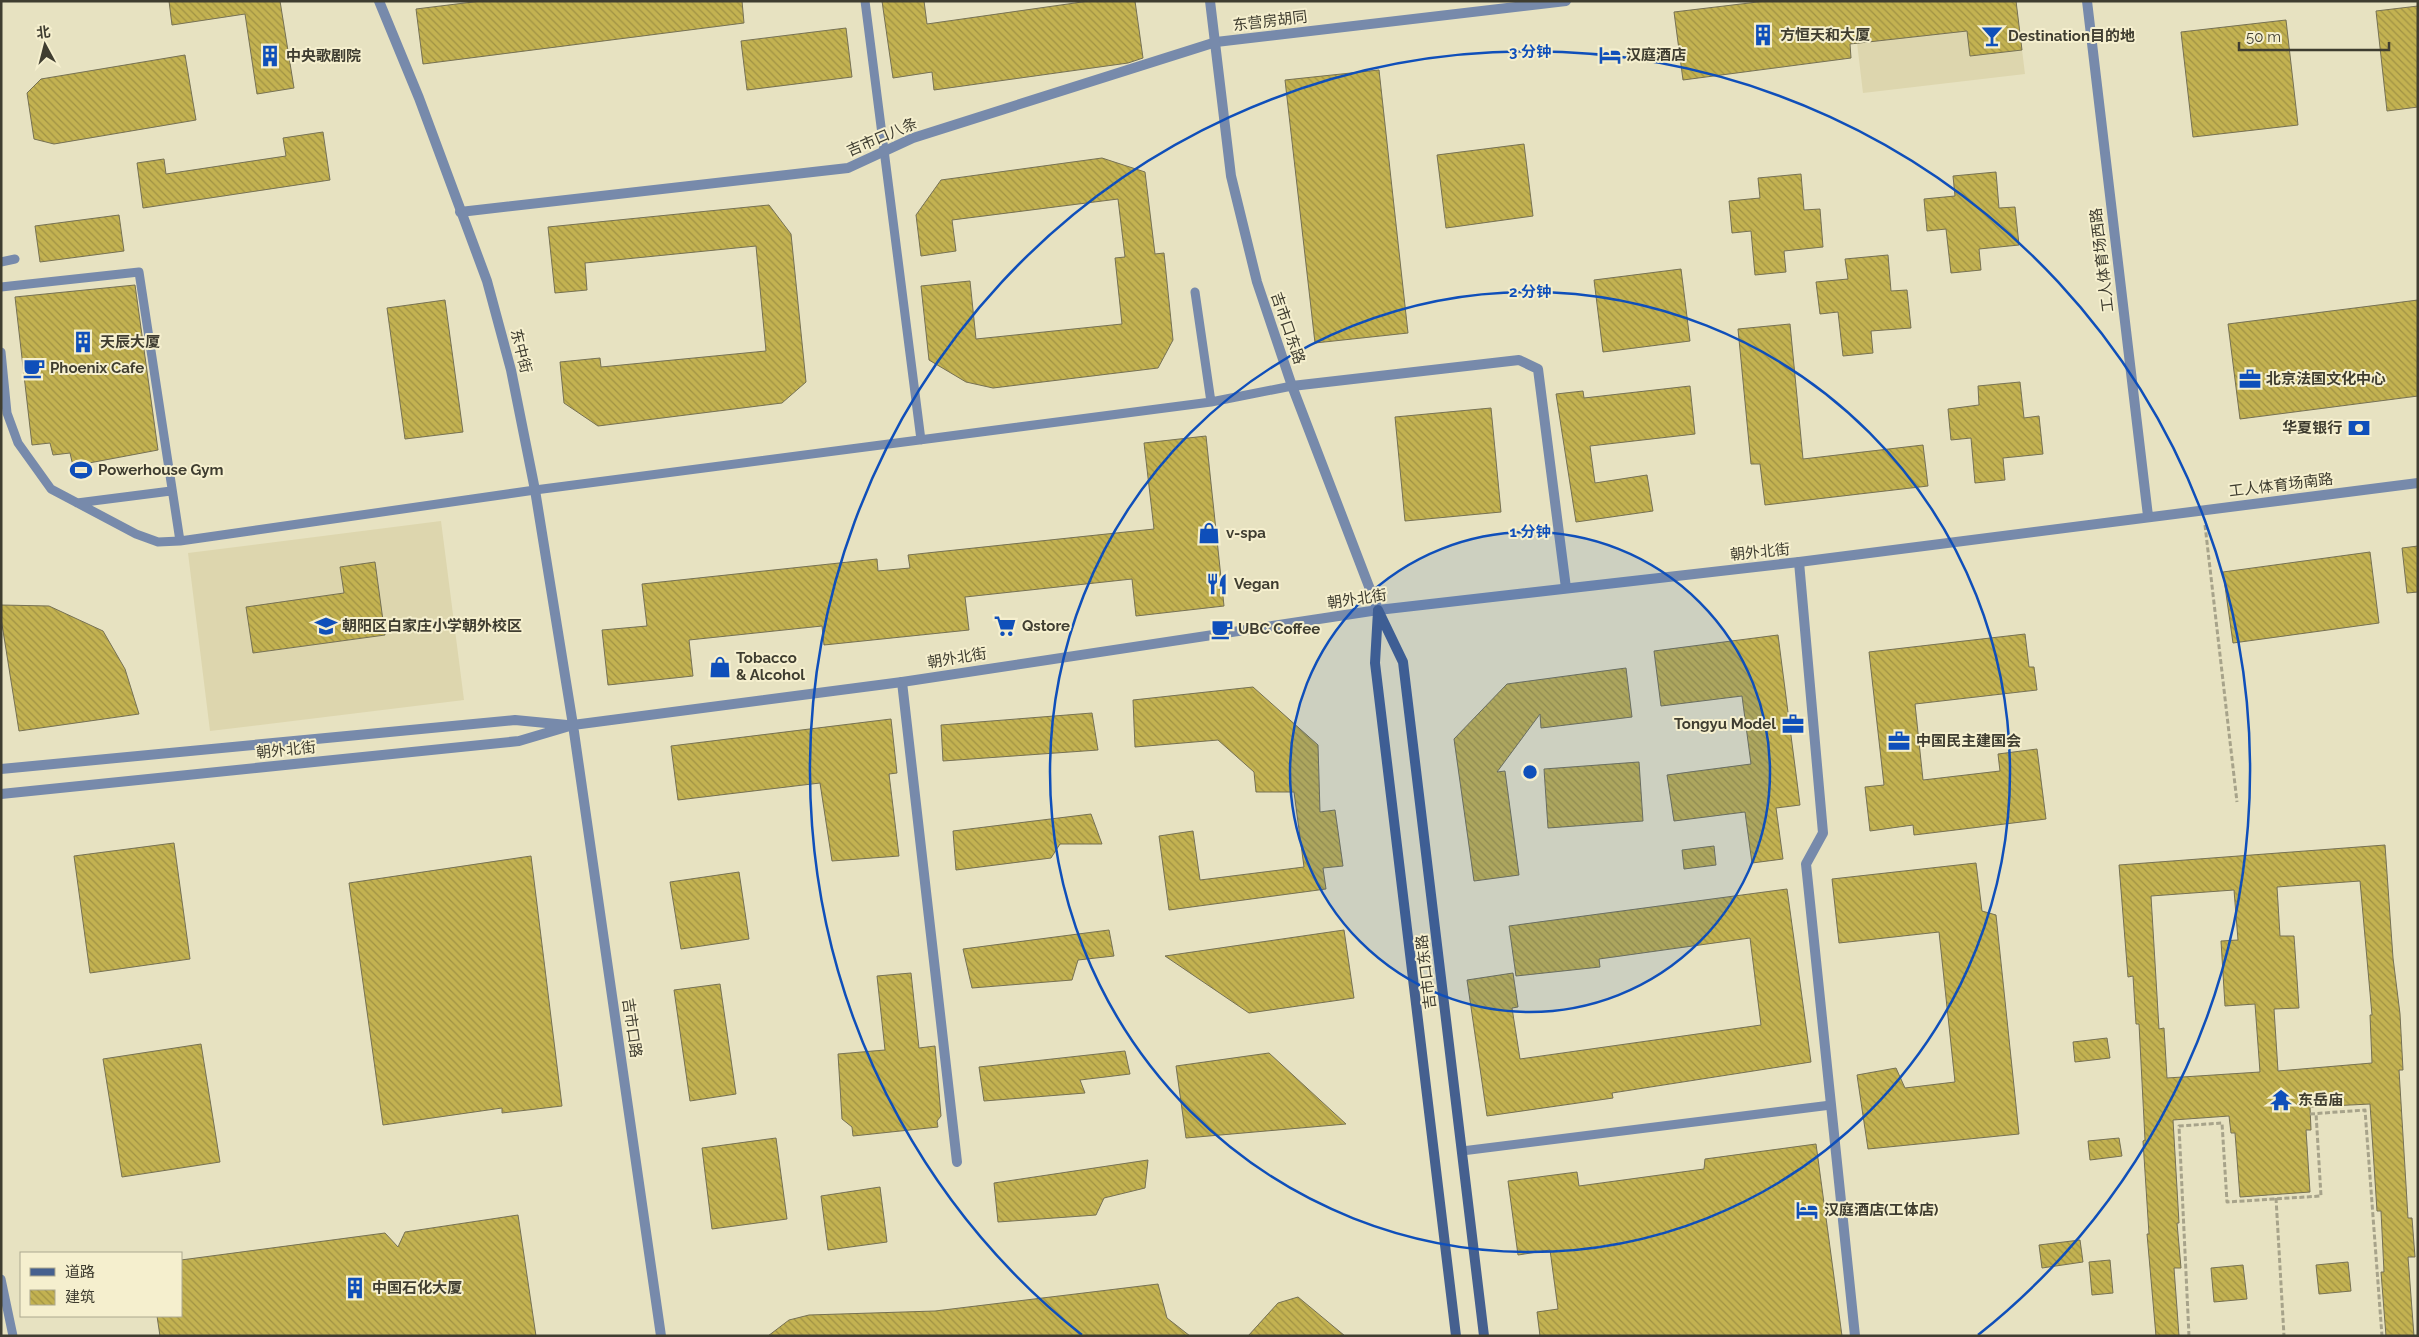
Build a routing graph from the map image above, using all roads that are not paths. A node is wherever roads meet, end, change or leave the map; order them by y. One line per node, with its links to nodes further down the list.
1 (379, 1): 8 (street, 东中街)
2 (865, 1): 7 (lane)
3 (1210, 1): 6 (street, 吉市口东路)
4 (1566, 1): 6 (street, 东营房胡同)
5 (2087, 1): 22 (street, 工人体育场西路)
6 (1216, 42): 7 (street, 吉市口八条); 15 (street, 吉市口东路)
7 (884, 153): 8 (street, 吉市口八条); 17 (lane)
8 (460, 212): 19 (street, 东中街)
9 (16, 259): 10 (lane)
10 (1, 262)
11 (1, 287): 20 (lane)
12 (1195, 292): 16 (lane)
13 (1, 352): 14 (lane)
14 (2, 364): 21 (lane)
15 (1292, 386): 16 (lane); 25 (street); 26 (street, 吉市口东路)
16 (1212, 402): 17 (lane)
17 (921, 440): 19 (lane)
18 (2418, 483): 22 (street, 工人体育场南路)
19 (535, 490): 23 (lane); 28 (street, 东中街)
20 (171, 492): 21 (lane); 23 (lane)
21 (77, 503): 23 (lane)
22 (2148, 516): 24 (street, 朝外北街)
23 (180, 541)
24 (1798, 562): 25 (street, 朝外北街); 31 (street)
25 (1566, 588): 26 (street, 朝外北街)
26 (1378, 610): 27 (street, 朝外北街); 32 (main road, 吉市口东路); 37 (main road, 吉市口东路)
27 (902, 682): 28 (street, 朝外北街); 33 (street)
28 (573, 725): 29 (street, 朝外北街); 30 (street, 朝外北街); 36 (street, 吉市口路)
29 (1, 769)
30 (1, 794)
31 (1831, 1105): 32 (lane); 39 (street)
32 (1462, 1151): 38 (main road, 吉市口东路)
33 (957, 1162)
34 (1, 1279): 35 (lane)
35 (14, 1336)
36 (661, 1336)
37 (1456, 1336)
38 (1484, 1336)
39 (1855, 1336)

